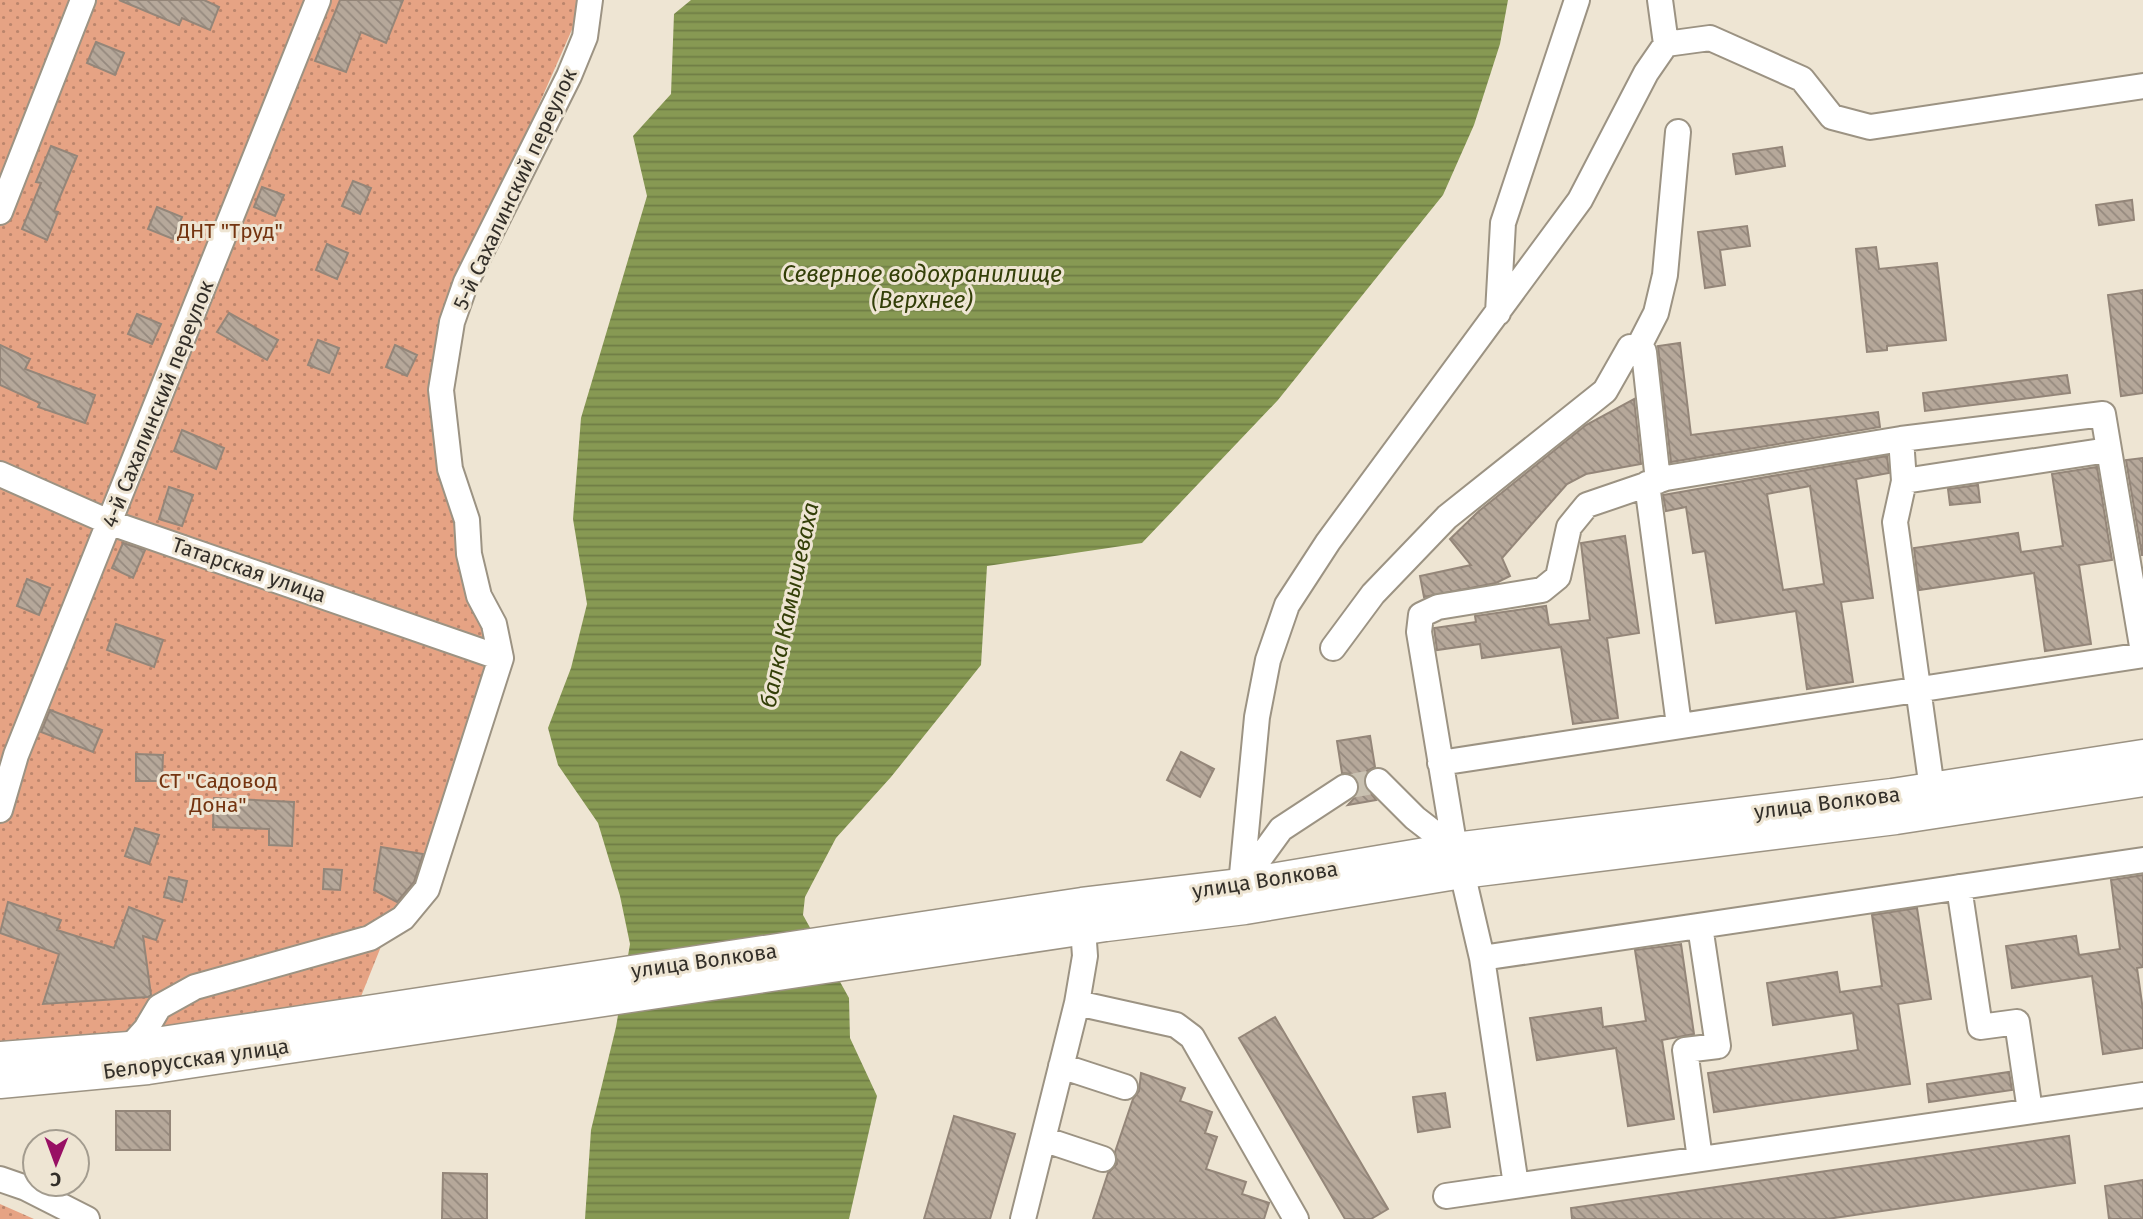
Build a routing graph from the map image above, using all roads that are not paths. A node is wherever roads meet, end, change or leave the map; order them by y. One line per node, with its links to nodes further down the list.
1 (83, 0): 9 (street)
2 (318, 0): 17 (street, 4-й Сахалинский переулок)
3 (590, 0): 20 (street, 5-й Сахалинский переулок)
4 (1577, 0): 10 (street)
5 (1660, 0): 6 (street)
6 (1666, 44): 7 (street); 10 (street)
7 (2143, 86)
8 (1678, 132): 11 (street)
9 (0, 212)
10 (1498, 315): 32 (street)
11 (1637, 350): 16 (street); 18 (street)
12 (1901, 439): 13 (street); 15 (street); 16 (street)
13 (2108, 450): 15 (street); 19 (street)
14 (0, 474): 17 (street, Татарская улица)
15 (1904, 481): 21 (street)
16 (1652, 482): 22 (street); 24 (street)
17 (111, 523): 20 (street, Татарская улица); 29 (street, 4-й Сахалинский переулок)
18 (1333, 648)
19 (2143, 654): 21 (street)
20 (501, 658): 40 (street, 5-й Сахалинский переулок)
21 (1918, 687): 22 (street); 28 (street)
22 (1679, 725): 24 (street)
23 (2143, 756): 28 (main road, улица Волкова)
24 (1440, 763): 31 (street)
25 (2143, 780): 31 (main road, улица Волкова)
26 (1378, 782): 31 (street)
27 (1345, 787): 32 (street)
28 (1932, 789): 31 (main road, улица Волкова)
29 (0, 810)
30 (2143, 860): 33 (street)
31 (1459, 861): 32 (main road, улица Волкова); 35 (main road, улица Волкова); 37 (street)
32 (1241, 885): 36 (main road, улица Волкова)
33 (1959, 887): 34 (street); 46 (street)
34 (1700, 926): 37 (street); 48 (street)
35 (1083, 928): 36 (main road, улица Волкова); 38 (street)
36 (970, 933): 39 (main road, улица Волкова)
37 (1482, 958): 51 (street)
38 (1077, 1003): 42 (street); 55 (street)
39 (389, 1020): 40 (main road, Белорусская улица); 43 (main road, Белорусская улица)
40 (129, 1048): 41 (main road, Белорусская улица)
41 (0, 1058)
42 (1061, 1066): 44 (street); 47 (street)
43 (0, 1082)
44 (1125, 1087)
45 (2143, 1095): 46 (street)
46 (2030, 1111): 48 (street)
47 (1043, 1139): 49 (street); 54 (street)
48 (1700, 1158): 51 (street)
49 (1103, 1159)
50 (0, 1179): 53 (street)
51 (1516, 1185): 52 (street)
52 (1446, 1196)
53 (87, 1219)
54 (1023, 1219)
55 (1296, 1219)

